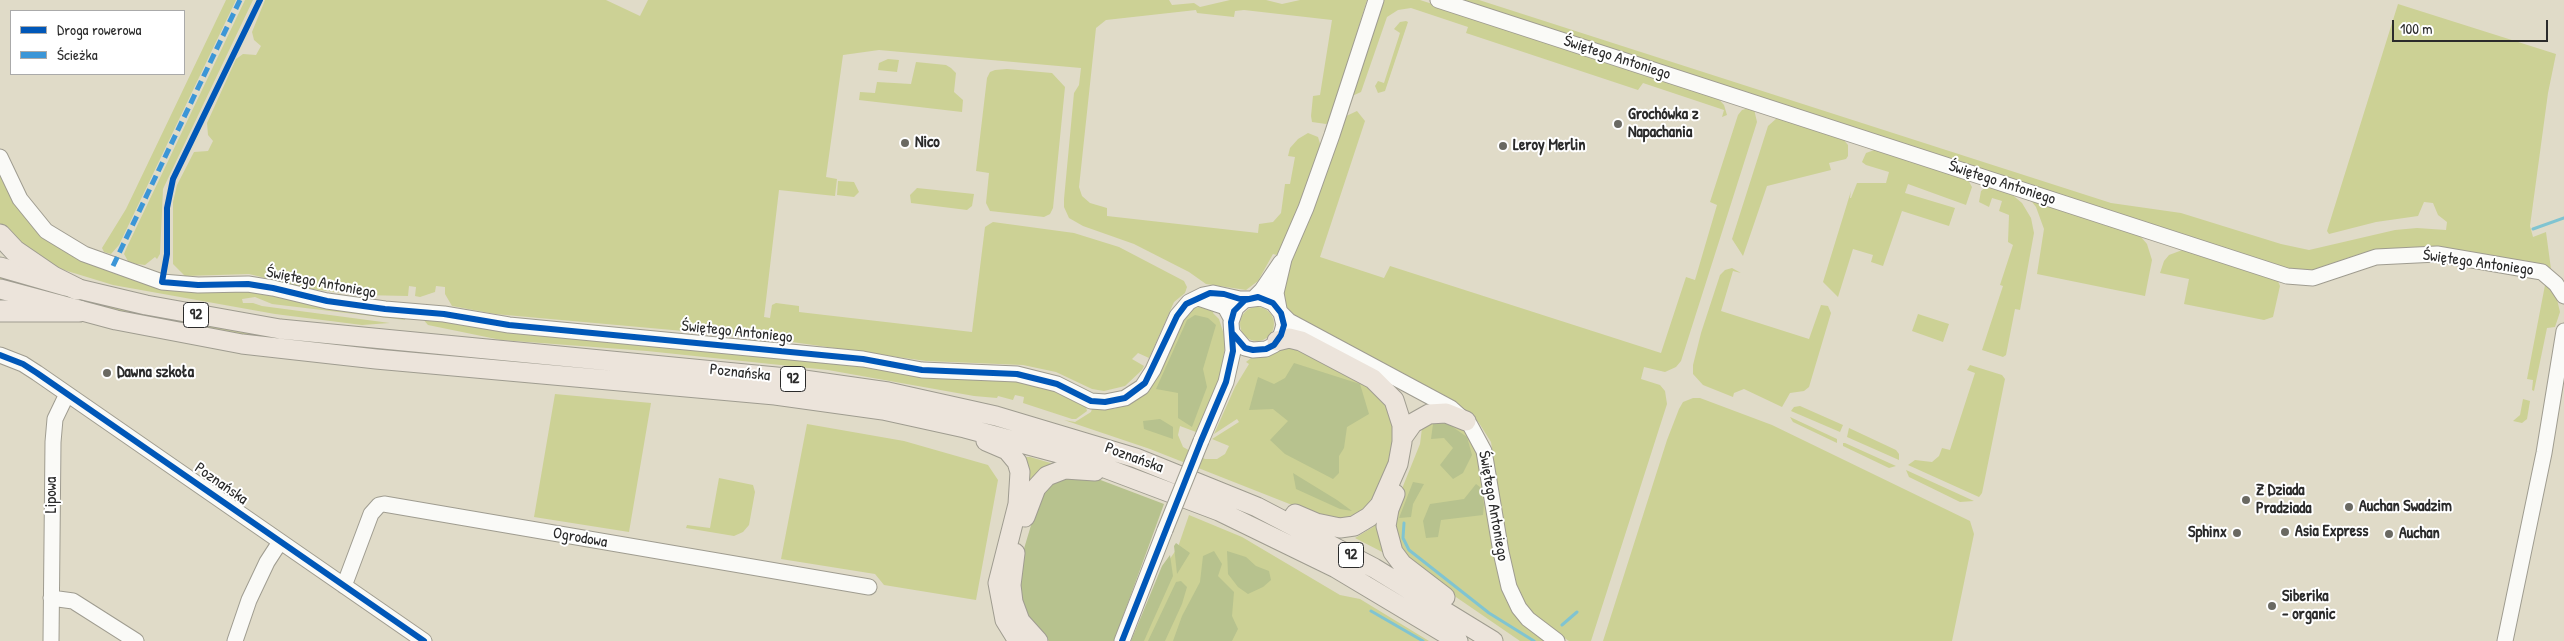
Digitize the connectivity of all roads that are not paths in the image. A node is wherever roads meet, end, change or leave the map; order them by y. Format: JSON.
{"nodes":[{"id":1,"x":1376,"y":0,"type":"edge"},
{"id":2,"x":1438,"y":0,"type":"edge"},
{"id":3,"x":0,"y":158,"type":"edge"},
{"id":4,"x":0,"y":235,"type":"edge"},
{"id":5,"x":1284,"y":259,"type":"junction"},
{"id":6,"x":0,"y":267,"type":"edge"},
{"id":7,"x":0,"y":289,"type":"edge"},
{"id":8,"x":77,"y":289,"type":"junction"},
{"id":9,"x":2564,"y":296,"type":"edge"},
{"id":10,"x":1197,"y":298,"type":"junction"},
{"id":11,"x":1252,"y":298,"type":"junction"},
{"id":12,"x":0,"y":311,"type":"edge"},
{"id":13,"x":79,"y":311,"type":"junction"},
{"id":14,"x":1280,"y":311,"type":"junction"},
{"id":15,"x":1231,"y":318,"type":"junction"},
{"id":16,"x":2564,"y":331,"type":"edge"},
{"id":17,"x":1233,"y":334,"type":"junction"},
{"id":18,"x":1277,"y":341,"type":"junction"},
{"id":19,"x":1257,"y":350,"type":"junction"},
{"id":20,"x":0,"y":355,"type":"edge"},
{"id":21,"x":1381,"y":370,"type":"junction"},
{"id":22,"x":1226,"y":382,"type":"junction"},
{"id":23,"x":67,"y":394,"type":"junction"},
{"id":24,"x":924,"y":418,"type":"junction"},
{"id":25,"x":1466,"y":421,"type":"junction"},
{"id":26,"x":1414,"y":422,"type":"junction"},
{"id":27,"x":1403,"y":437,"type":"junction"},
{"id":28,"x":1133,"y":477,"type":"junction"},
{"id":29,"x":1201,"y":483,"type":"junction"},
{"id":30,"x":280,"y":542,"type":"junction"},
{"id":31,"x":344,"y":586,"type":"junction"},
{"id":32,"x":869,"y":587,"type":"dead end"},
{"id":33,"x":51,"y":598,"type":"junction"},
{"id":34,"x":51,"y":641,"type":"edge"},
{"id":35,"x":136,"y":641,"type":"edge"},
{"id":36,"x":235,"y":641,"type":"edge"},
{"id":37,"x":424,"y":641,"type":"edge"},
{"id":38,"x":1018,"y":641,"type":"edge"},
{"id":39,"x":1038,"y":641,"type":"edge"},
{"id":40,"x":1122,"y":641,"type":"edge"},
{"id":41,"x":1458,"y":641,"type":"edge"},
{"id":42,"x":1493,"y":641,"type":"edge"},
{"id":43,"x":1498,"y":641,"type":"edge"},
{"id":44,"x":1557,"y":641,"type":"edge"},
{"id":45,"x":2505,"y":641,"type":"edge"}],
"edges":[{"from":1,"to":5,"type":"street"},
{"from":2,"to":9,"type":"street","name":"Świętego Antoniego"},
{"from":3,"to":10,"type":"street","name":"Świętego Antoniego"},
{"from":4,"to":8,"type":"highway"},
{"from":5,"to":11,"type":"street"},
{"from":5,"to":14,"type":"street"},
{"from":6,"to":8,"type":"main road","name":"Poznańska","number":"92"},
{"from":7,"to":13,"type":"main road","name":"Poznańska","number":"92"},
{"from":8,"to":29,"type":"main road","name":"Poznańska","number":"92"},
{"from":10,"to":11,"type":"street"},
{"from":10,"to":15,"type":"street"},
{"from":11,"to":14,"type":"street"},
{"from":11,"to":15,"type":"street"},
{"from":12,"to":13,"type":"highway"},
{"from":13,"to":24,"type":"main road","name":"Poznańska","number":"92"},
{"from":14,"to":18,"type":"street"},
{"from":14,"to":21,"type":"street","name":"Świętego Antoniego"},
{"from":15,"to":17,"type":"street"},
{"from":16,"to":45,"type":"street"},
{"from":17,"to":19,"type":"street"},
{"from":17,"to":22,"type":"street"},
{"from":18,"to":19,"type":"street"},
{"from":18,"to":27,"type":"main road"},
{"from":19,"to":22,"type":"street"},
{"from":20,"to":23,"type":"street","name":"Poznańska"},
{"from":21,"to":25,"type":"street","name":"Świętego Antoniego"},
{"from":21,"to":26,"type":"main road"},
{"from":22,"to":40,"type":"street","bridge":true},
{"from":23,"to":30,"type":"street","name":"Poznańska"},
{"from":23,"to":33,"type":"street","name":"Lipowa"},
{"from":24,"to":28,"type":"main road","name":"Poznańska","number":"92"},
{"from":24,"to":38,"type":"main road"},
{"from":25,"to":26,"type":"main road"},
{"from":25,"to":44,"type":"street","name":"Świętego Antoniego"},
{"from":26,"to":27,"type":"main road"},
{"from":26,"to":43,"type":"main road"},
{"from":27,"to":29,"type":"main road"},
{"from":28,"to":39,"type":"main road"},
{"from":28,"to":41,"type":"main road","name":"Poznańska","number":"92"},
{"from":29,"to":42,"type":"main road","name":"Poznańska","number":"92"},
{"from":30,"to":31,"type":"street","name":"Poznańska"},
{"from":30,"to":36,"type":"street"},
{"from":31,"to":32,"type":"street","name":"Ogrodowa"},
{"from":31,"to":37,"type":"street","name":"Poznańska"},
{"from":33,"to":34,"type":"street","name":"Lipowa"},
{"from":33,"to":35,"type":"street"}]}
